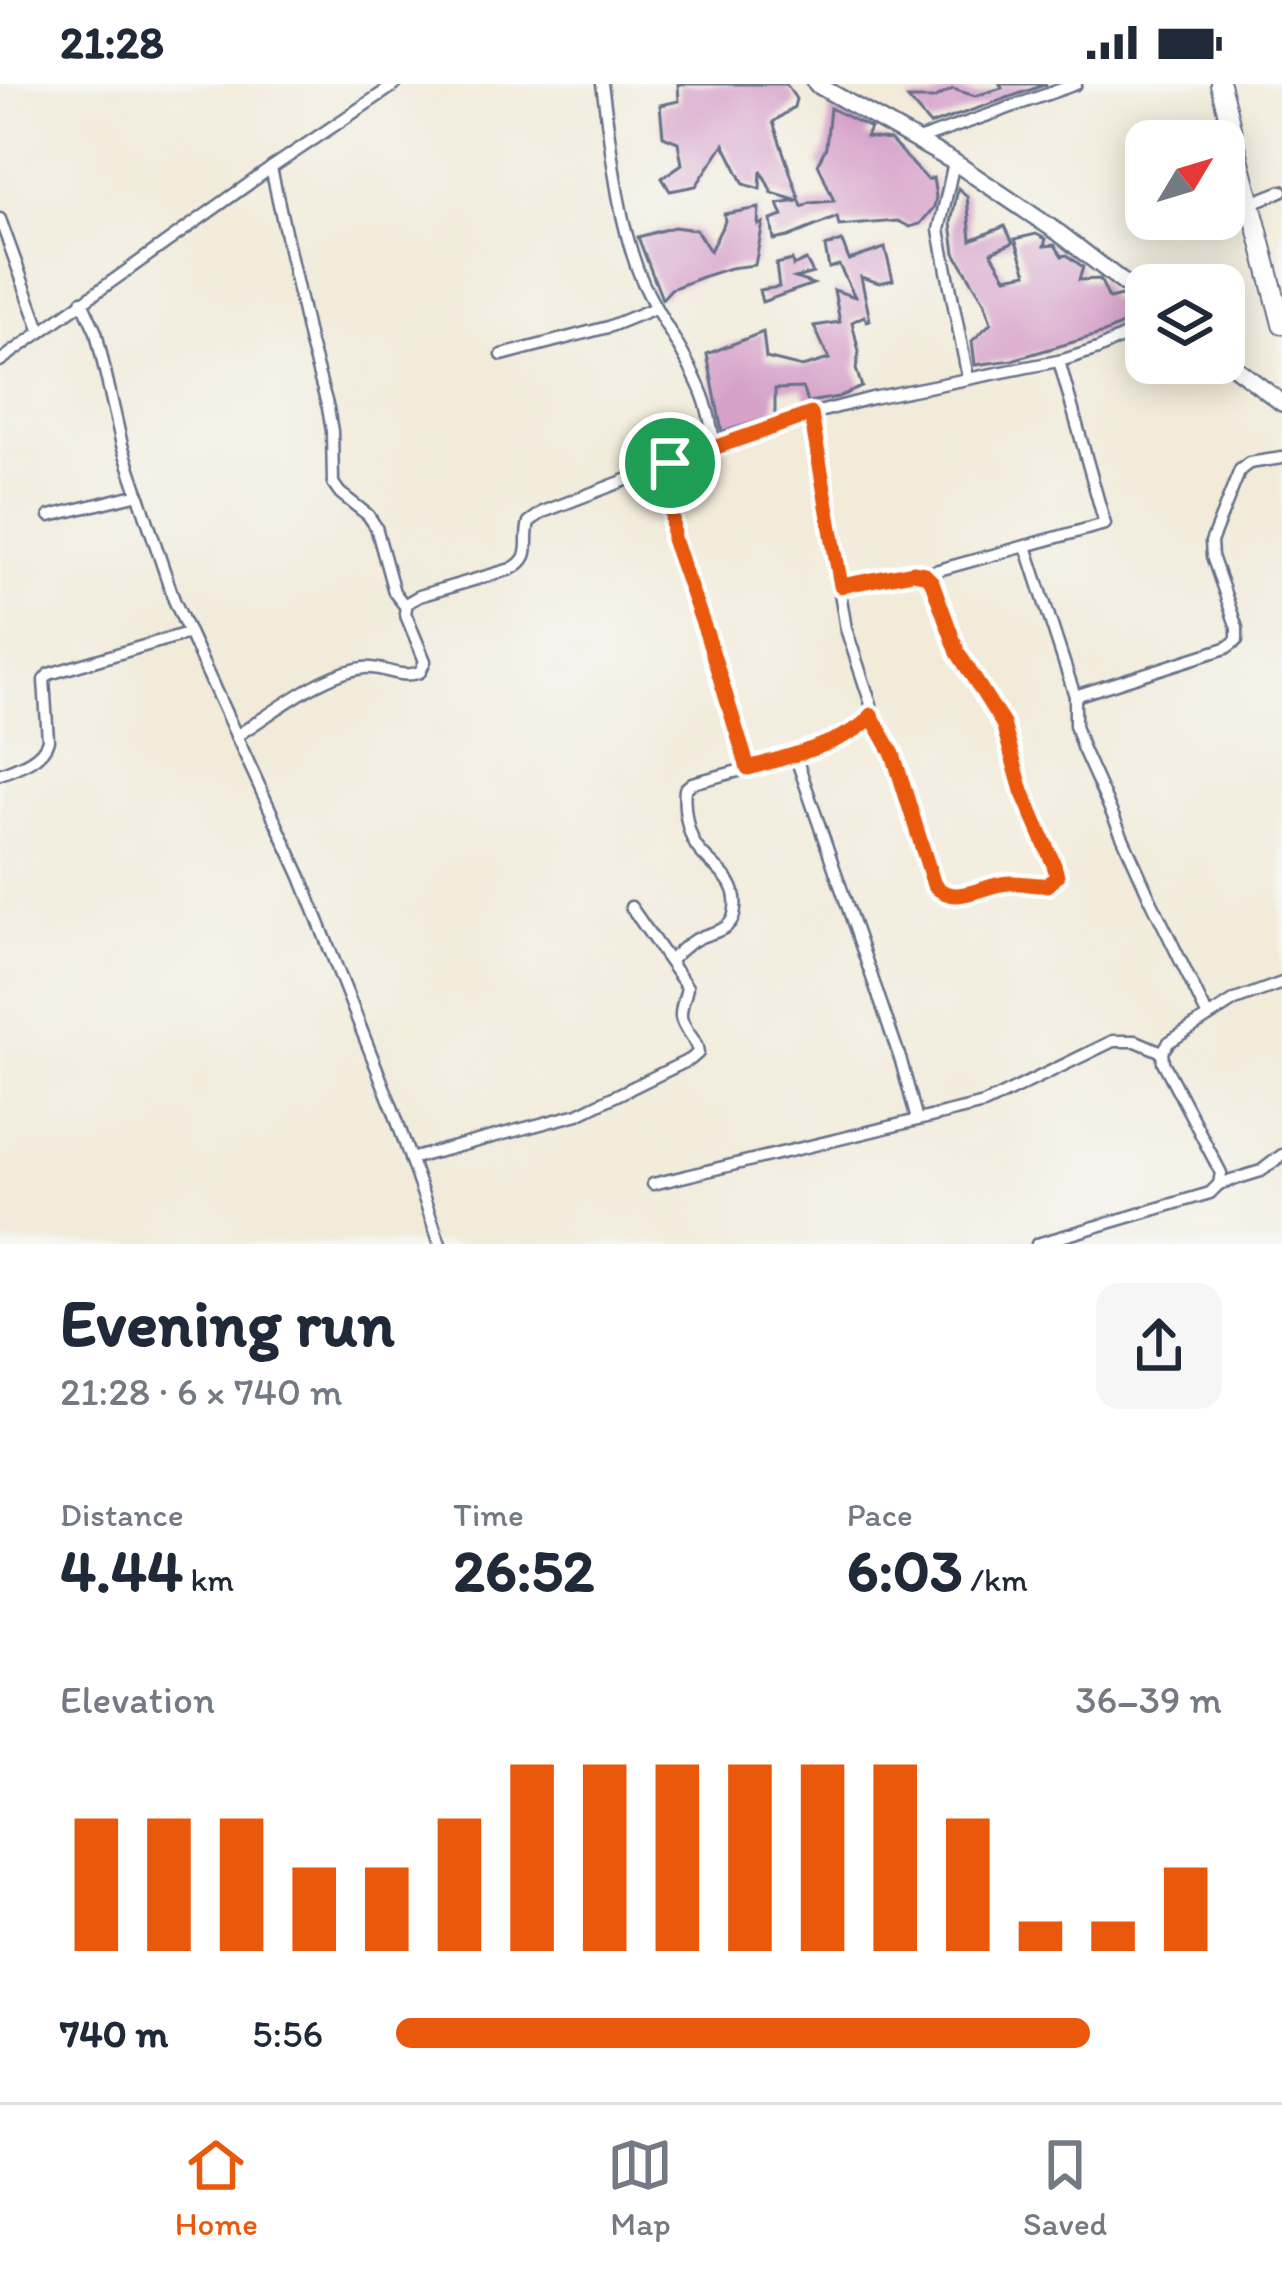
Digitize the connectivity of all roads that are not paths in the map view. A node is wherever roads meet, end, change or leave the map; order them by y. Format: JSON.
{"nodes":[{"id":1,"x":396,"y":84,"type":"edge"},
{"id":2,"x":602,"y":84,"type":"edge"},
{"id":3,"x":816,"y":84,"type":"edge"},
{"id":4,"x":1076,"y":84,"type":"edge"},
{"id":5,"x":1220,"y":84,"type":"edge"},
{"id":6,"x":914,"y":141,"type":"junction"},
{"id":7,"x":954,"y":163,"type":"junction"},
{"id":8,"x":271,"y":168,"type":"junction"},
{"id":9,"x":1282,"y":191,"type":"edge"},
{"id":10,"x":1250,"y":204,"type":"junction"},
{"id":11,"x":0,"y":219,"type":"edge"},
{"id":12,"x":4,"y":242,"type":"edge"},
{"id":13,"x":1125,"y":284,"type":"edge"},
{"id":14,"x":82,"y":301,"type":"junction"},
{"id":15,"x":655,"y":308,"type":"junction"},
{"id":16,"x":1282,"y":323,"type":"edge"},
{"id":17,"x":41,"y":332,"type":"junction"},
{"id":18,"x":1125,"y":336,"type":"edge"},
{"id":19,"x":502,"y":355,"type":"dead end"},
{"id":20,"x":0,"y":361,"type":"edge"},
{"id":21,"x":1059,"y":361,"type":"junction"},
{"id":22,"x":1245,"y":375,"type":"edge"},
{"id":23,"x":968,"y":378,"type":"junction"},
{"id":24,"x":1282,"y":403,"type":"edge"},
{"id":25,"x":811,"y":414,"type":"junction"},
{"id":26,"x":716,"y":447,"type":"junction"},
{"id":27,"x":1282,"y":458,"type":"edge"},
{"id":28,"x":670,"y":463,"type":"junction"},
{"id":29,"x":139,"y":494,"type":"junction"},
{"id":30,"x":50,"y":516,"type":"dead end"},
{"id":31,"x":1026,"y":546,"type":"junction"},
{"id":32,"x":924,"y":574,"type":"junction"},
{"id":33,"x":841,"y":586,"type":"junction"},
{"id":34,"x":405,"y":606,"type":"junction"},
{"id":35,"x":188,"y":632,"type":"junction"},
{"id":36,"x":1075,"y":696,"type":"junction"},
{"id":37,"x":871,"y":715,"type":"junction"},
{"id":38,"x":236,"y":736,"type":"junction"},
{"id":39,"x":795,"y":755,"type":"junction"},
{"id":40,"x":748,"y":768,"type":"junction"},
{"id":41,"x":0,"y":773,"type":"edge"},
{"id":42,"x":631,"y":908,"type":"dead end"},
{"id":43,"x":670,"y":961,"type":"junction"},
{"id":44,"x":1282,"y":983,"type":"edge"},
{"id":45,"x":1208,"y":1017,"type":"junction"},
{"id":46,"x":1162,"y":1052,"type":"junction"},
{"id":47,"x":917,"y":1120,"type":"junction"},
{"id":48,"x":1282,"y":1155,"type":"edge"},
{"id":49,"x":410,"y":1159,"type":"junction"},
{"id":50,"x":653,"y":1184,"type":"dead end"},
{"id":51,"x":1220,"y":1184,"type":"junction"},
{"id":52,"x":1057,"y":1241,"type":"edge"},
{"id":53,"x":440,"y":1244,"type":"edge"},
{"id":54,"x":1037,"y":1244,"type":"edge"}],
"edges":[{"from":1,"to":8,"type":"street"},
{"from":2,"to":15,"type":"street"},
{"from":3,"to":6,"type":"main road"},
{"from":4,"to":6,"type":"street"},
{"from":5,"to":10,"type":"highway"},
{"from":6,"to":7,"type":"main road"},
{"from":7,"to":13,"type":"main road"},
{"from":7,"to":23,"type":"street"},
{"from":8,"to":14,"type":"street"},
{"from":8,"to":34,"type":"street"},
{"from":9,"to":10,"type":"street"},
{"from":10,"to":16,"type":"highway"},
{"from":11,"to":12,"type":"street"},
{"from":12,"to":17,"type":"street"},
{"from":14,"to":17,"type":"street"},
{"from":14,"to":29,"type":"street"},
{"from":15,"to":19,"type":"street"},
{"from":15,"to":26,"type":"street"},
{"from":17,"to":20,"type":"street"},
{"from":18,"to":21,"type":"street"},
{"from":21,"to":23,"type":"street"},
{"from":21,"to":31,"type":"street"},
{"from":22,"to":24,"type":"main road"},
{"from":23,"to":25,"type":"street"},
{"from":25,"to":26,"type":"street"},
{"from":25,"to":33,"type":"street"},
{"from":26,"to":28,"type":"street"},
{"from":27,"to":36,"type":"street"},
{"from":28,"to":34,"type":"street"},
{"from":28,"to":40,"type":"street"},
{"from":29,"to":30,"type":"street"},
{"from":29,"to":35,"type":"street"},
{"from":31,"to":32,"type":"street"},
{"from":31,"to":36,"type":"street"},
{"from":32,"to":33,"type":"street"},
{"from":32,"to":37,"type":"street"},
{"from":33,"to":37,"type":"street"},
{"from":34,"to":38,"type":"street"},
{"from":35,"to":38,"type":"street"},
{"from":35,"to":41,"type":"street"},
{"from":36,"to":45,"type":"street"},
{"from":37,"to":39,"type":"street"},
{"from":38,"to":49,"type":"street"},
{"from":39,"to":40,"type":"street"},
{"from":39,"to":47,"type":"street"},
{"from":40,"to":43,"type":"street"},
{"from":42,"to":43,"type":"street"},
{"from":43,"to":49,"type":"street"},
{"from":44,"to":45,"type":"street"},
{"from":45,"to":46,"type":"street"},
{"from":46,"to":47,"type":"street"},
{"from":46,"to":51,"type":"street"},
{"from":47,"to":50,"type":"street"},
{"from":48,"to":51,"type":"street"},
{"from":49,"to":53,"type":"street"},
{"from":51,"to":52,"type":"street"},
{"from":52,"to":54,"type":"street"}]}
